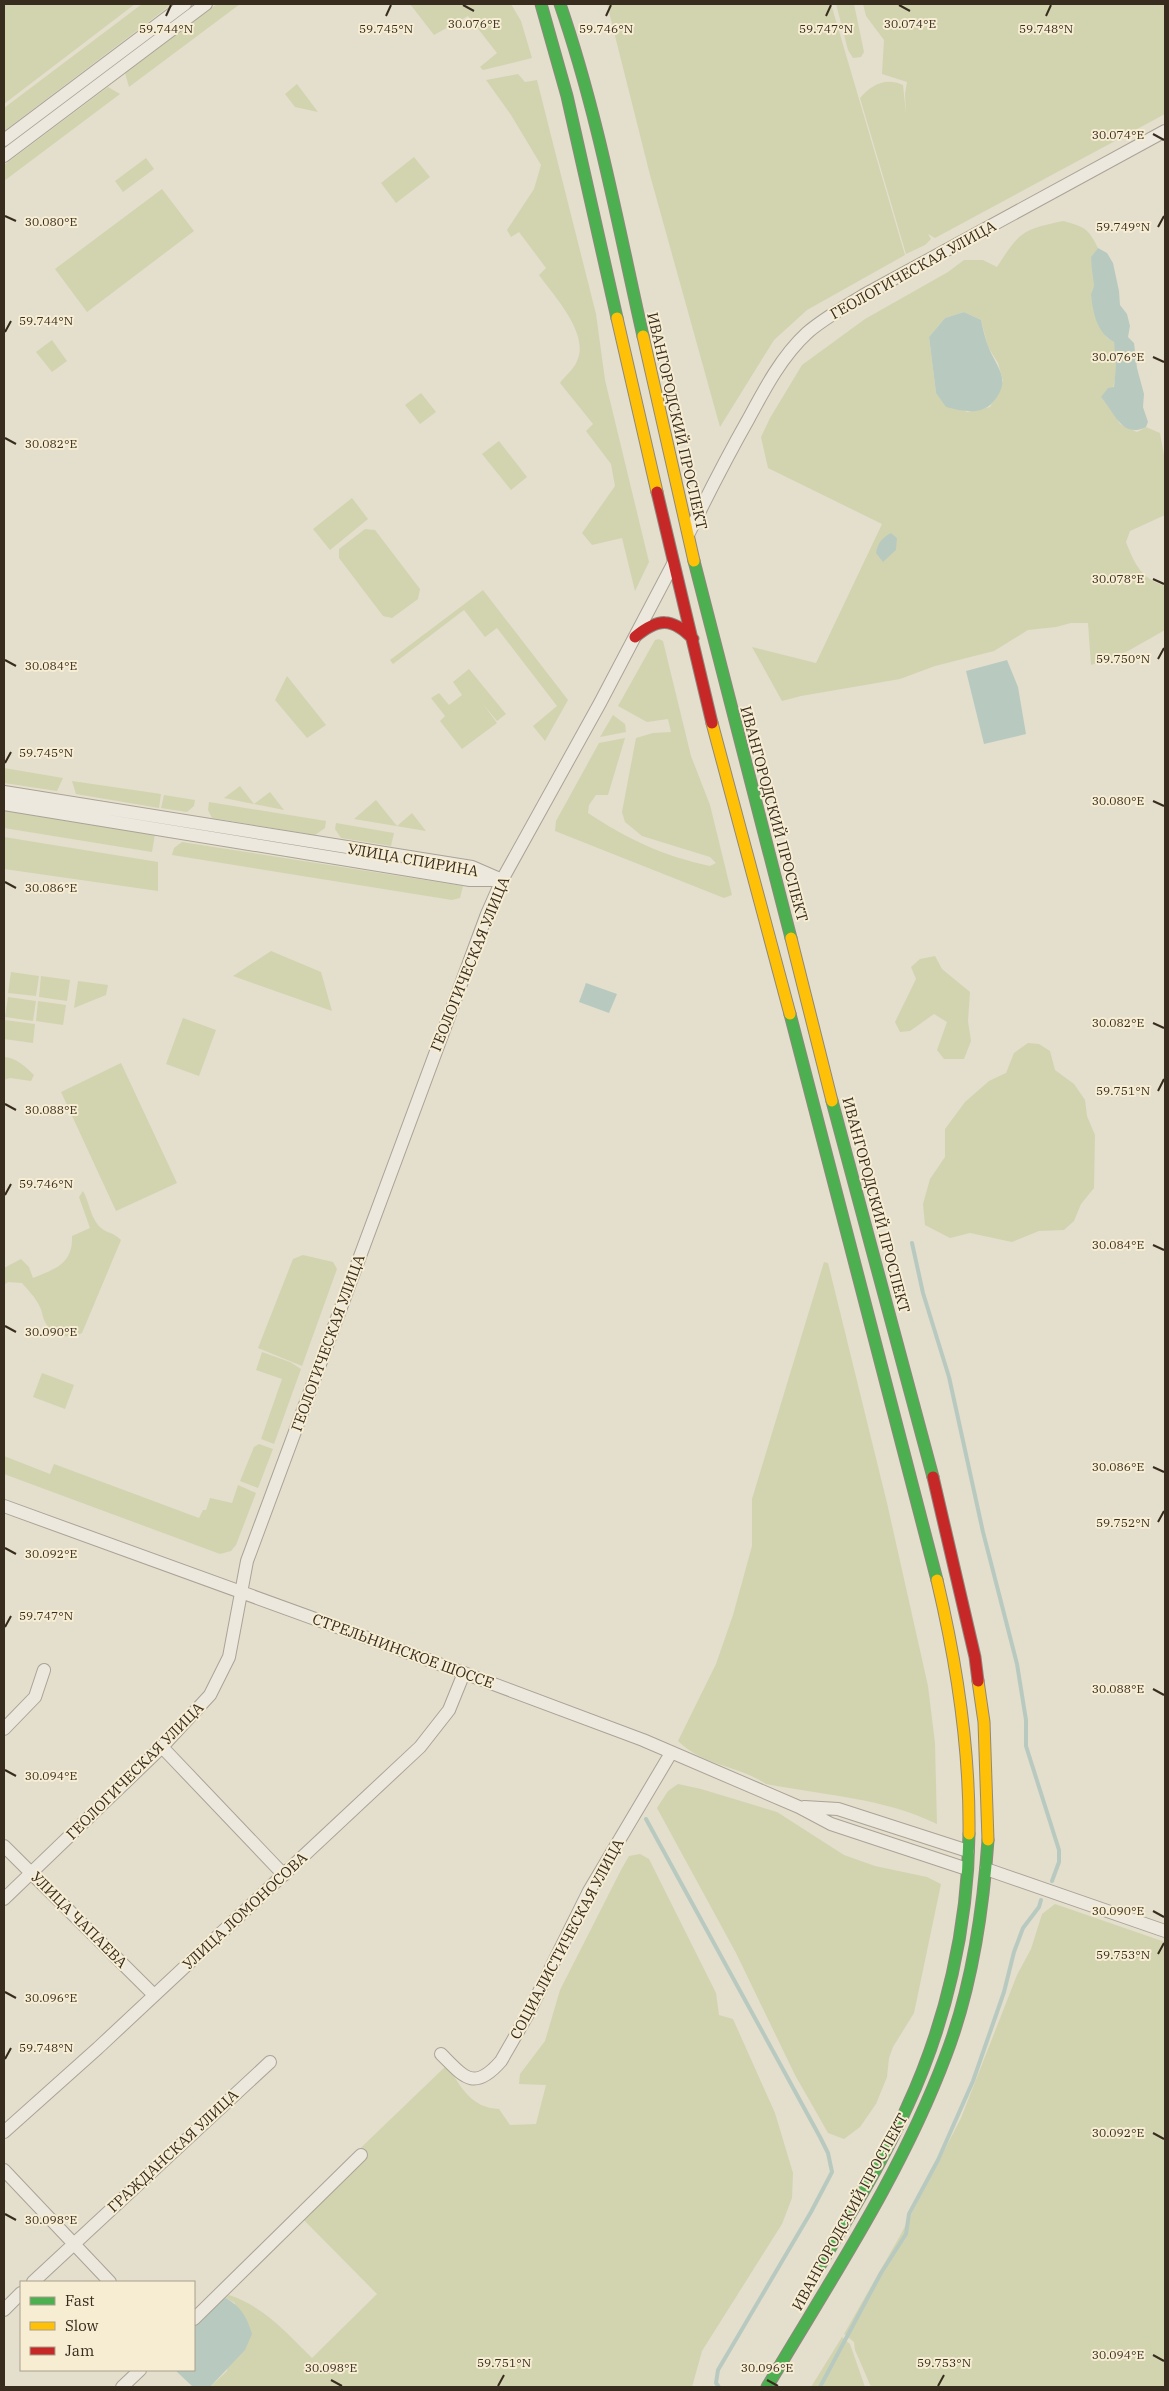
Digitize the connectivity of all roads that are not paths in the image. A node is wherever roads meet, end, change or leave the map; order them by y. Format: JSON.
{"nodes":[{"id":1,"x":185,"y":4,"type":"edge"},
{"id":2,"x":206,"y":4,"type":"edge"},
{"id":3,"x":541,"y":4,"type":"edge"},
{"id":4,"x":560,"y":4,"type":"edge"},
{"id":5,"x":1165,"y":131,"type":"edge"},
{"id":6,"x":4,"y":140,"type":"edge"},
{"id":7,"x":4,"y":156,"type":"edge"},
{"id":8,"x":688,"y":535,"type":"junction"},
{"id":9,"x":674,"y":561,"type":"junction"},
{"id":10,"x":635,"y":638,"type":"junction"},
{"id":11,"x":693,"y":639,"type":"junction"},
{"id":12,"x":4,"y":792,"type":"edge"},
{"id":13,"x":4,"y":804,"type":"edge"},
{"id":14,"x":502,"y":880,"type":"junction"},
{"id":15,"x":4,"y":1506,"type":"edge"},
{"id":16,"x":241,"y":1593,"type":"junction"},
{"id":17,"x":44,"y":1670,"type":"dead end"},
{"id":18,"x":464,"y":1673,"type":"junction"},
{"id":19,"x":4,"y":1729,"type":"edge"},
{"id":20,"x":162,"y":1747,"type":"junction"},
{"id":21,"x":671,"y":1753,"type":"junction"},
{"id":22,"x":799,"y":1807,"type":"junction"},
{"id":23,"x":4,"y":1846,"type":"edge"},
{"id":24,"x":968,"y":1851,"type":"junction"},
{"id":25,"x":967,"y":1869,"type":"junction"},
{"id":26,"x":986,"y":1869,"type":"junction"},
{"id":27,"x":31,"y":1873,"type":"junction"},
{"id":28,"x":284,"y":1875,"type":"junction"},
{"id":29,"x":4,"y":1899,"type":"edge"},
{"id":30,"x":1165,"y":1931,"type":"edge"},
{"id":31,"x":154,"y":1995,"type":"junction"},
{"id":32,"x":442,"y":2054,"type":"dead end"},
{"id":33,"x":270,"y":2062,"type":"dead end"},
{"id":34,"x":4,"y":2132,"type":"edge"},
{"id":35,"x":361,"y":2155,"type":"dead end"},
{"id":36,"x":4,"y":2170,"type":"edge"},
{"id":37,"x":74,"y":2244,"type":"junction"},
{"id":38,"x":816,"y":2272,"type":"dead end"},
{"id":39,"x":34,"y":2281,"type":"edge"},
{"id":40,"x":109,"y":2281,"type":"edge"},
{"id":41,"x":20,"y":2294,"type":"edge"},
{"id":42,"x":4,"y":2310,"type":"edge"},
{"id":43,"x":195,"y":2318,"type":"edge"},
{"id":44,"x":139,"y":2371,"type":"edge"},
{"id":45,"x":122,"y":2387,"type":"edge"},
{"id":46,"x":767,"y":2387,"type":"edge"}],
"edges":[{"from":1,"to":6,"type":"street"},
{"from":2,"to":7,"type":"street"},
{"from":3,"to":9,"type":"highway","name":"ИВАНГОРОДСКИЙ ПРОСПЕКТ"},
{"from":4,"to":8,"type":"highway","name":"ИВАНГОРОДСКИЙ ПРОСПЕКТ"},
{"from":5,"to":8,"type":"street","name":"ГЕОЛОГИЧЕСКАЯ УЛИЦА"},
{"from":8,"to":9,"type":"street","name":"ГЕОЛОГИЧЕСКАЯ УЛИЦА"},
{"from":8,"to":26,"type":"highway","name":"ИВАНГОРОДСКИЙ ПРОСПЕКТ"},
{"from":9,"to":10,"type":"street","name":"ГЕОЛОГИЧЕСКАЯ УЛИЦА"},
{"from":9,"to":11,"type":"highway","name":"ИВАНГОРОДСКИЙ ПРОСПЕКТ"},
{"from":10,"to":11,"type":"highway"},
{"from":10,"to":14,"type":"street","name":"ГЕОЛОГИЧЕСКАЯ УЛИЦА"},
{"from":11,"to":24,"type":"highway","name":"ИВАНГОРОДСКИЙ ПРОСПЕКТ"},
{"from":12,"to":14,"type":"street","name":"УЛИЦА СПИРИНА"},
{"from":13,"to":14,"type":"street","name":"УЛИЦА СПИРИНА"},
{"from":14,"to":16,"type":"street","name":"ГЕОЛОГИЧЕСКАЯ УЛИЦА"},
{"from":15,"to":16,"type":"street","name":"СТРЕЛЬНИНСКОЕ ШОССЕ"},
{"from":16,"to":18,"type":"street","name":"СТРЕЛЬНИНСКОЕ ШОССЕ"},
{"from":16,"to":20,"type":"street","name":"ГЕОЛОГИЧЕСКАЯ УЛИЦА"},
{"from":17,"to":19,"type":"street"},
{"from":18,"to":21,"type":"street","name":"СТРЕЛЬНИНСКОЕ ШОССЕ"},
{"from":18,"to":28,"type":"street","name":"УЛИЦА ЛОМОНОСОВА"},
{"from":20,"to":27,"type":"street","name":"ГЕОЛОГИЧЕСКАЯ УЛИЦА"},
{"from":20,"to":28,"type":"street"},
{"from":21,"to":22,"type":"street","name":"СТРЕЛЬНИНСКОЕ ШОССЕ"},
{"from":21,"to":32,"type":"street","name":"СОЦИАЛИСТИЧЕСКАЯ УЛИЦА"},
{"from":22,"to":24,"type":"street","name":"СТРЕЛЬНИНСКОЕ ШОССЕ"},
{"from":22,"to":25,"type":"street","name":"СТРЕЛЬНИНСКОЕ ШОССЕ"},
{"from":23,"to":27,"type":"street","name":"УЛИЦА ЧАПАЕВА"},
{"from":24,"to":25,"type":"highway","name":"ИВАНГОРОДСКИЙ ПРОСПЕКТ"},
{"from":24,"to":26,"type":"highway","name":"СТРЕЛЬНИНСКОЕ ШОССЕ"},
{"from":25,"to":26,"type":"highway","name":"СТРЕЛЬНИНСКОЕ ШОССЕ"},
{"from":25,"to":38,"type":"highway","name":"ИВАНГОРОДСКИЙ ПРОСПЕКТ"},
{"from":26,"to":30,"type":"street","name":"СТРЕЛЬНИНСКОЕ ШОССЕ"},
{"from":26,"to":46,"type":"highway","name":"ИВАНГОРОДСКИЙ ПРОСПЕКТ"},
{"from":27,"to":29,"type":"street","name":"ГЕОЛОГИЧЕСКАЯ УЛИЦА"},
{"from":27,"to":31,"type":"street","name":"УЛИЦА ЧАПАЕВА"},
{"from":28,"to":31,"type":"street","name":"УЛИЦА ЛОМОНОСОВА"},
{"from":31,"to":34,"type":"street","name":"УЛИЦА ЛОМОНОСОВА"},
{"from":33,"to":37,"type":"street","name":"ГРАЖДАНСКАЯ УЛИЦА"},
{"from":35,"to":43,"type":"street"},
{"from":36,"to":37,"type":"street"},
{"from":37,"to":39,"type":"street","name":"ГРАЖДАНСКАЯ УЛИЦА"},
{"from":37,"to":40,"type":"street"},
{"from":41,"to":42,"type":"street"},
{"from":44,"to":45,"type":"street"}]}
